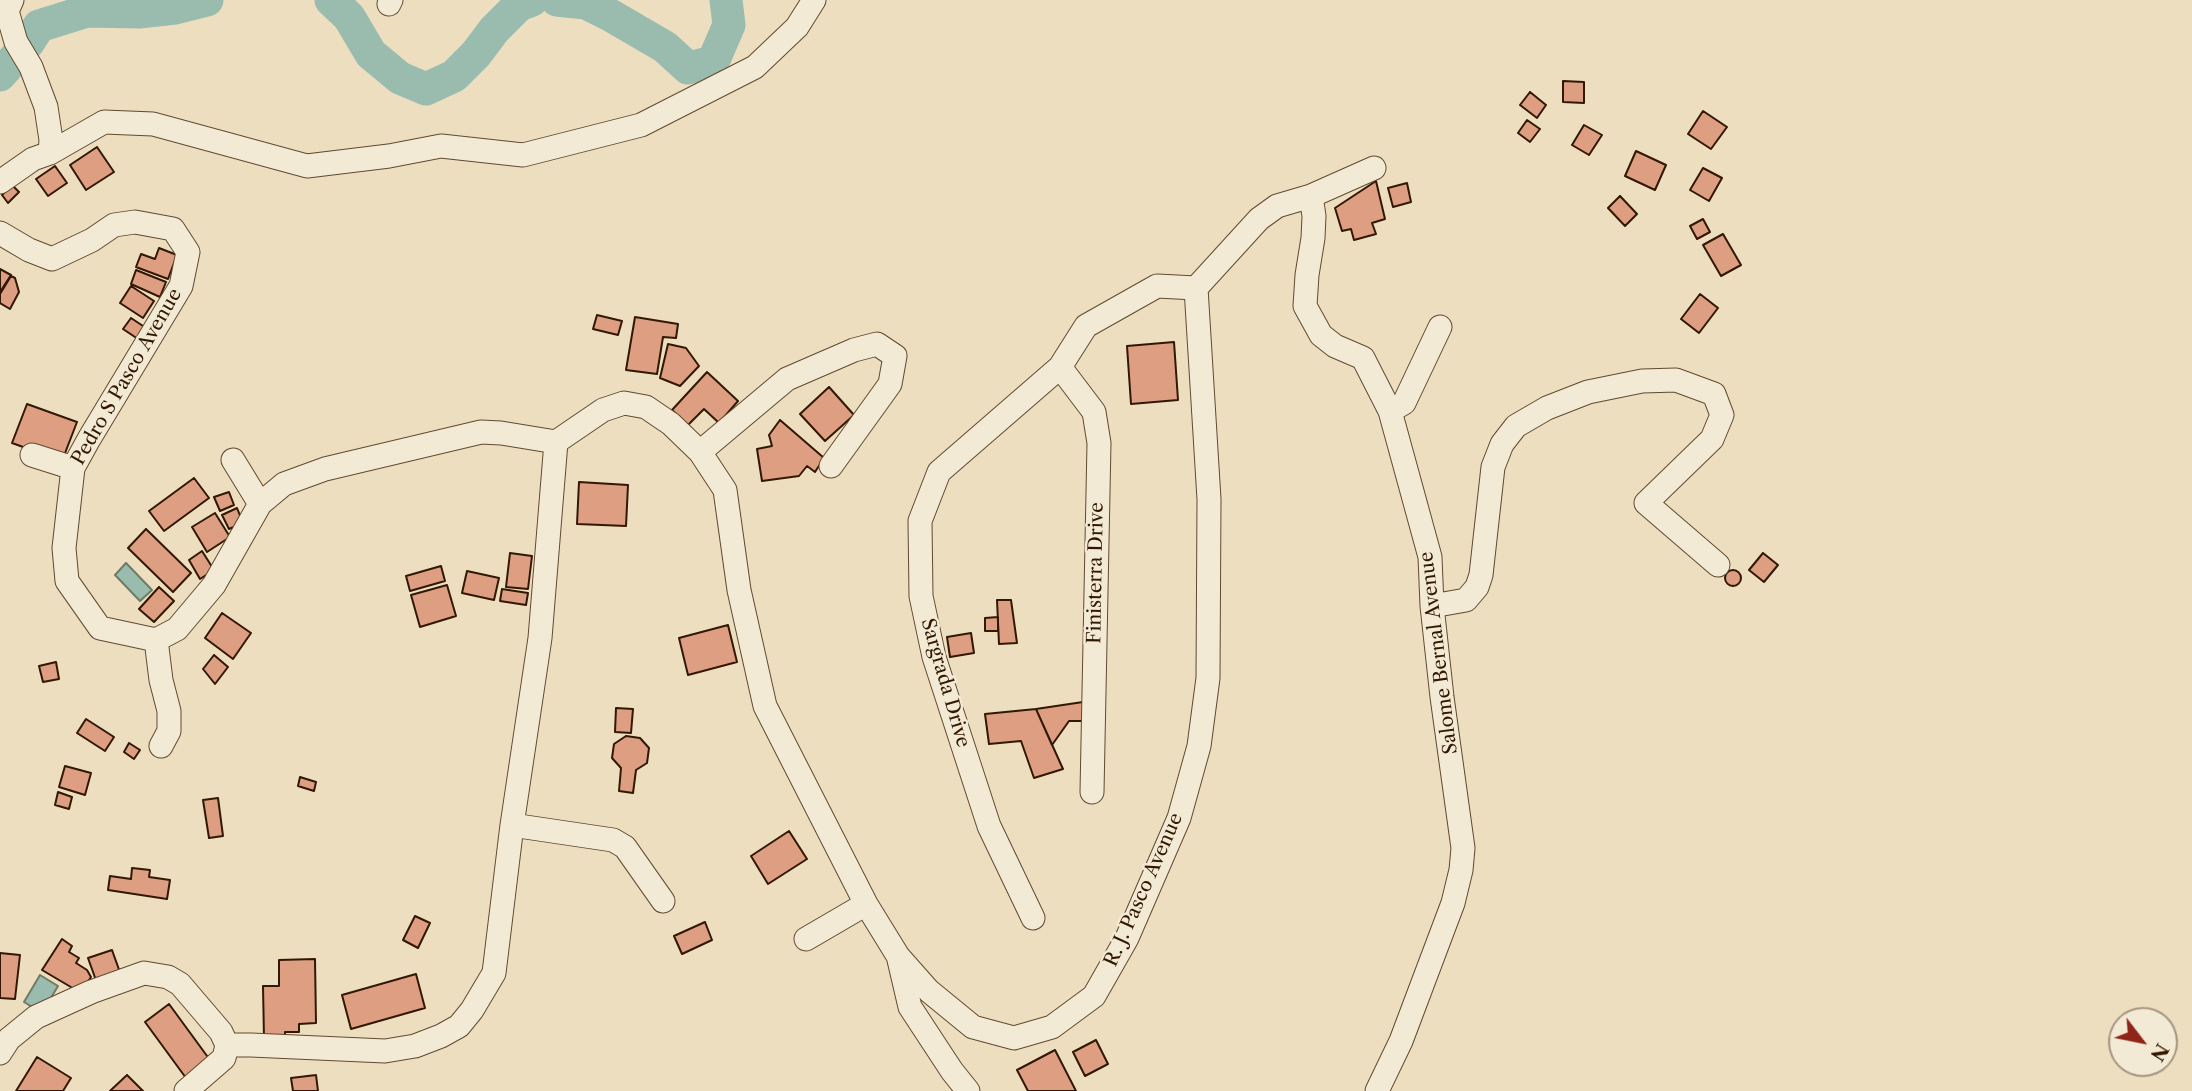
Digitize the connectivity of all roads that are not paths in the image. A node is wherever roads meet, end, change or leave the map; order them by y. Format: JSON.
{"nodes":[{"id":1,"x":12,"y":0,"type":"edge"},
{"id":2,"x":814,"y":0,"type":"edge"},
{"id":3,"x":50,"y":153,"type":"junction"},
{"id":4,"x":1374,"y":168,"type":"dead end"},
{"id":5,"x":0,"y":182,"type":"edge"},
{"id":6,"x":1311,"y":196,"type":"junction"},
{"id":7,"x":0,"y":233,"type":"edge"},
{"id":8,"x":1196,"y":288,"type":"junction"},
{"id":9,"x":1440,"y":327,"type":"dead end"},
{"id":10,"x":1060,"y":367,"type":"junction"},
{"id":11,"x":1390,"y":411,"type":"junction"},
{"id":12,"x":556,"y":442,"type":"junction"},
{"id":13,"x":700,"y":452,"type":"junction"},
{"id":14,"x":32,"y":455,"type":"dead end"},
{"id":15,"x":233,"y":460,"type":"dead end"},
{"id":16,"x":831,"y":466,"type":"dead end"},
{"id":17,"x":73,"y":468,"type":"junction"},
{"id":18,"x":260,"y":504,"type":"junction"},
{"id":19,"x":1718,"y":565,"type":"dead end"},
{"id":20,"x":1432,"y":606,"type":"junction"},
{"id":21,"x":156,"y":640,"type":"junction"},
{"id":22,"x":161,"y":746,"type":"dead end"},
{"id":23,"x":1092,"y":792,"type":"dead end"},
{"id":24,"x":512,"y":825,"type":"junction"},
{"id":25,"x":663,"y":901,"type":"dead end"},
{"id":26,"x":866,"y":904,"type":"junction"},
{"id":27,"x":1033,"y":918,"type":"dead end"},
{"id":28,"x":806,"y":939,"type":"dead end"},
{"id":29,"x":898,"y":956,"type":"junction"},
{"id":30,"x":227,"y":1045,"type":"junction"},
{"id":31,"x":0,"y":1053,"type":"edge"},
{"id":32,"x":187,"y":1091,"type":"edge"},
{"id":33,"x":968,"y":1091,"type":"edge"},
{"id":34,"x":1377,"y":1091,"type":"edge"}],
"edges":[{"from":1,"to":3,"type":"street"},
{"from":2,"to":3,"type":"street"},
{"from":3,"to":5,"type":"street"},
{"from":4,"to":6,"type":"street"},
{"from":6,"to":8,"type":"street"},
{"from":6,"to":11,"type":"street","name":"Salome Bernal Avenue"},
{"from":7,"to":17,"type":"street","name":"Pedro S Pasco Avenue"},
{"from":8,"to":10,"type":"street","name":"Sargrada Drive"},
{"from":8,"to":29,"type":"street","name":"R. J. Pasco Avenue"},
{"from":9,"to":11,"type":"street"},
{"from":10,"to":23,"type":"street","name":"Finisterra Drive"},
{"from":10,"to":27,"type":"street","name":"Sargrada Drive"},
{"from":11,"to":20,"type":"street","name":"Salome Bernal Avenue"},
{"from":12,"to":13,"type":"street","name":"R. J. Pasco Avenue"},
{"from":12,"to":18,"type":"street"},
{"from":12,"to":24,"type":"street"},
{"from":13,"to":16,"type":"street"},
{"from":13,"to":26,"type":"street","name":"R. J. Pasco Avenue"},
{"from":14,"to":17,"type":"street"},
{"from":15,"to":18,"type":"street"},
{"from":17,"to":21,"type":"street","name":"Pedro S Pasco Avenue"},
{"from":18,"to":21,"type":"street"},
{"from":19,"to":20,"type":"street"},
{"from":20,"to":34,"type":"street","name":"Salome Bernal Avenue"},
{"from":21,"to":22,"type":"street"},
{"from":24,"to":25,"type":"street"},
{"from":24,"to":30,"type":"street"},
{"from":26,"to":28,"type":"street"},
{"from":26,"to":29,"type":"street","name":"R. J. Pasco Avenue"},
{"from":29,"to":33,"type":"street"},
{"from":30,"to":31,"type":"street"},
{"from":30,"to":32,"type":"street"}]}
